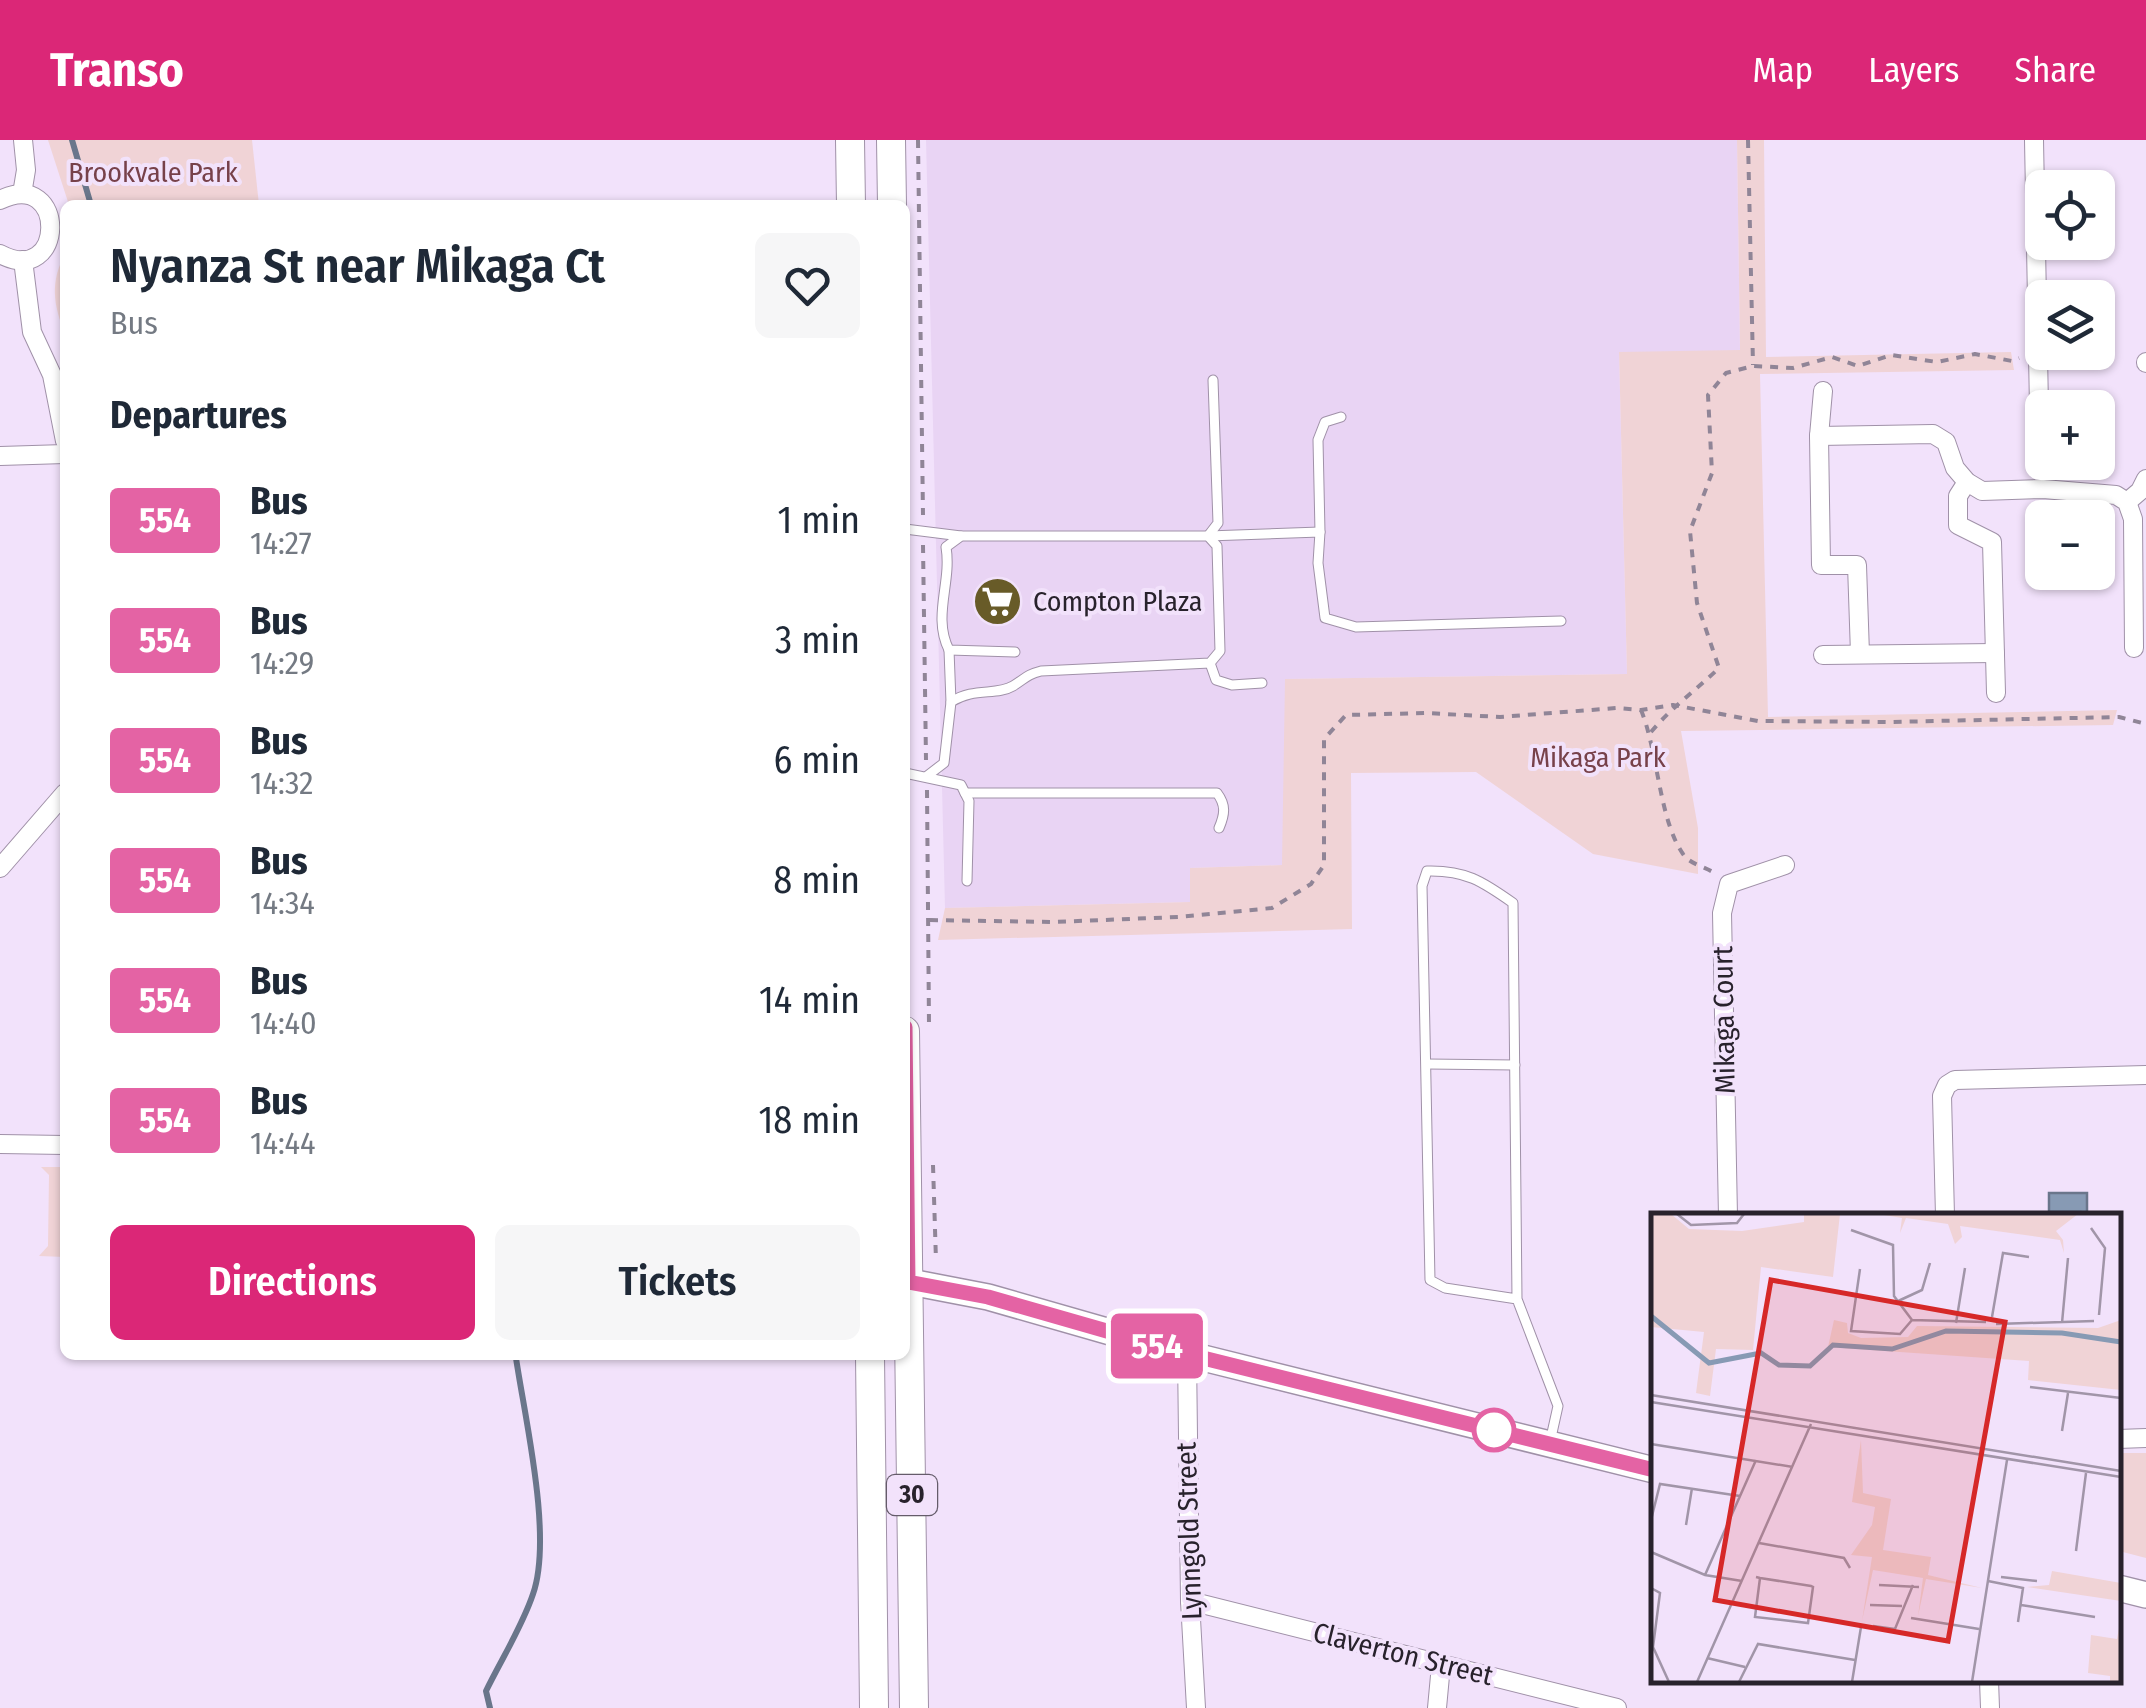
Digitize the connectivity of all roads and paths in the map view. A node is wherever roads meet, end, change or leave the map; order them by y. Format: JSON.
{"nodes":[{"id":1,"x":23,"y":140,"type":"edge"},
{"id":2,"x":850,"y":140,"type":"edge"},
{"id":3,"x":891,"y":140,"type":"edge"},
{"id":4,"x":918,"y":140,"type":"edge"},
{"id":5,"x":1748,"y":140,"type":"edge"},
{"id":6,"x":2034,"y":140,"type":"edge"},
{"id":7,"x":22,"y":194,"type":"junction"},
{"id":8,"x":0,"y":200,"type":"edge"},
{"id":9,"x":851,"y":200,"type":"edge"},
{"id":10,"x":892,"y":200,"type":"edge"},
{"id":11,"x":0,"y":254,"type":"edge"},
{"id":12,"x":23,"y":260,"type":"junction"},
{"id":13,"x":2037,"y":280,"type":"edge"},
{"id":14,"x":2025,"y":356,"type":"edge"},
{"id":15,"x":1753,"y":366,"type":"junction"},
{"id":16,"x":1213,"y":380,"type":"dead end"},
{"id":17,"x":1822,"y":391,"type":"dead end"},
{"id":18,"x":60,"y":416,"type":"edge"},
{"id":19,"x":1341,"y":417,"type":"dead end"},
{"id":20,"x":1819,"y":436,"type":"junction"},
{"id":21,"x":60,"y":454,"type":"edge"},
{"id":22,"x":0,"y":456,"type":"edge"},
{"id":23,"x":2146,"y":479,"type":"edge"},
{"id":24,"x":1967,"y":482,"type":"junction"},
{"id":25,"x":2127,"y":502,"type":"junction"},
{"id":26,"x":910,"y":530,"type":"edge"},
{"id":27,"x":923,"y":531,"type":"junction"},
{"id":28,"x":1320,"y":532,"type":"junction"},
{"id":29,"x":961,"y":536,"type":"junction"},
{"id":30,"x":1208,"y":536,"type":"junction"},
{"id":31,"x":1562,"y":621,"type":"dead end"},
{"id":32,"x":2134,"y":648,"type":"dead end"},
{"id":33,"x":949,"y":650,"type":"junction"},
{"id":34,"x":1015,"y":652,"type":"dead end"},
{"id":35,"x":1995,"y":652,"type":"junction"},
{"id":36,"x":1860,"y":654,"type":"junction"},
{"id":37,"x":1823,"y":655,"type":"dead end"},
{"id":38,"x":1210,"y":664,"type":"junction"},
{"id":39,"x":1262,"y":683,"type":"dead end"},
{"id":40,"x":1996,"y":693,"type":"dead end"},
{"id":41,"x":951,"y":702,"type":"junction"},
{"id":42,"x":1673,"y":705,"type":"junction"},
{"id":43,"x":1642,"y":710,"type":"junction"},
{"id":44,"x":2146,"y":724,"type":"edge"},
{"id":45,"x":1650,"y":732,"type":"junction"},
{"id":46,"x":910,"y":774,"type":"edge"},
{"id":47,"x":927,"y":776,"type":"junction"},
{"id":48,"x":966,"y":794,"type":"junction"},
{"id":49,"x":60,"y":799,"type":"edge"},
{"id":50,"x":1219,"y":828,"type":"dead end"},
{"id":51,"x":1784,"y":865,"type":"dead end"},
{"id":52,"x":0,"y":868,"type":"edge"},
{"id":53,"x":967,"y":882,"type":"dead end"},
{"id":54,"x":1729,"y":884,"type":"junction"},
{"id":55,"x":930,"y":920,"type":"junction"},
{"id":56,"x":917,"y":1028,"type":"edge"},
{"id":57,"x":1427,"y":1064,"type":"junction"},
{"id":58,"x":1515,"y":1066,"type":"junction"},
{"id":59,"x":2146,"y":1075,"type":"edge"},
{"id":60,"x":0,"y":1144,"type":"edge"},
{"id":61,"x":60,"y":1145,"type":"edge"},
{"id":62,"x":932,"y":1154,"type":"dead end"},
{"id":63,"x":910,"y":1206,"type":"edge"},
{"id":64,"x":1728,"y":1213,"type":"edge"},
{"id":65,"x":1945,"y":1213,"type":"edge"},
{"id":66,"x":936,"y":1261,"type":"dead end"},
{"id":67,"x":910,"y":1283,"type":"edge"},
{"id":68,"x":1517,"y":1299,"type":"junction"},
{"id":69,"x":1187,"y":1354,"type":"junction"},
{"id":70,"x":870,"y":1360,"type":"edge"},
{"id":71,"x":908,"y":1360,"type":"edge"},
{"id":72,"x":2146,"y":1438,"type":"edge"},
{"id":73,"x":2121,"y":1439,"type":"edge"},
{"id":74,"x":1549,"y":1444,"type":"junction"},
{"id":75,"x":1651,"y":1469,"type":"edge"},
{"id":76,"x":2121,"y":1589,"type":"edge"},
{"id":77,"x":2146,"y":1595,"type":"edge"},
{"id":78,"x":1190,"y":1601,"type":"junction"},
{"id":79,"x":1442,"y":1665,"type":"junction"},
{"id":80,"x":1989,"y":1683,"type":"edge"},
{"id":81,"x":874,"y":1708,"type":"edge"},
{"id":82,"x":914,"y":1708,"type":"edge"},
{"id":83,"x":1196,"y":1708,"type":"edge"},
{"id":84,"x":1437,"y":1708,"type":"edge"},
{"id":85,"x":1617,"y":1708,"type":"edge"},
{"id":86,"x":1990,"y":1708,"type":"edge"}],
"edges":[{"from":1,"to":7,"type":"street"},
{"from":2,"to":9,"type":"main road"},
{"from":3,"to":10,"type":"main road"},
{"from":4,"to":27,"type":"path"},
{"from":5,"to":15,"type":"path"},
{"from":6,"to":13,"type":"street"},
{"from":7,"to":8,"type":"street"},
{"from":7,"to":12,"type":"street"},
{"from":11,"to":12,"type":"street"},
{"from":12,"to":18,"type":"street"},
{"from":14,"to":15,"type":"path"},
{"from":15,"to":42,"type":"path"},
{"from":16,"to":30,"type":"lane"},
{"from":17,"to":20,"type":"street"},
{"from":19,"to":28,"type":"lane"},
{"from":20,"to":24,"type":"street"},
{"from":20,"to":36,"type":"street"},
{"from":21,"to":22,"type":"street"},
{"from":23,"to":25,"type":"street"},
{"from":24,"to":25,"type":"street"},
{"from":24,"to":35,"type":"street"},
{"from":25,"to":32,"type":"street"},
{"from":26,"to":27,"type":"lane"},
{"from":27,"to":29,"type":"lane"},
{"from":27,"to":47,"type":"path"},
{"from":28,"to":30,"type":"lane"},
{"from":28,"to":31,"type":"lane"},
{"from":29,"to":30,"type":"lane"},
{"from":29,"to":33,"type":"lane"},
{"from":30,"to":38,"type":"lane"},
{"from":33,"to":34,"type":"lane"},
{"from":33,"to":41,"type":"lane"},
{"from":35,"to":36,"type":"street"},
{"from":35,"to":40,"type":"street"},
{"from":36,"to":37,"type":"street"},
{"from":38,"to":39,"type":"lane"},
{"from":38,"to":41,"type":"lane"},
{"from":41,"to":47,"type":"lane"},
{"from":42,"to":43,"type":"path"},
{"from":42,"to":44,"type":"path"},
{"from":42,"to":45,"type":"path"},
{"from":43,"to":45,"type":"path"},
{"from":43,"to":55,"type":"path"},
{"from":45,"to":54,"type":"path"},
{"from":46,"to":47,"type":"lane"},
{"from":47,"to":48,"type":"lane"},
{"from":47,"to":55,"type":"path"},
{"from":48,"to":50,"type":"lane"},
{"from":48,"to":53,"type":"lane"},
{"from":49,"to":52,"type":"street"},
{"from":51,"to":54,"type":"street"},
{"from":54,"to":64,"type":"street","name":"Mikaga Court"},
{"from":55,"to":56,"type":"path"},
{"from":56,"to":63,"type":"main road","number":"30"},
{"from":57,"to":58,"type":"lane"},
{"from":57,"to":58,"type":"lane"},
{"from":57,"to":68,"type":"lane"},
{"from":58,"to":68,"type":"lane"},
{"from":59,"to":65,"type":"street"},
{"from":60,"to":61,"type":"street"},
{"from":62,"to":66,"type":"path"},
{"from":67,"to":69,"type":"street"},
{"from":68,"to":74,"type":"lane"},
{"from":69,"to":74,"type":"street"},
{"from":69,"to":78,"type":"street","name":"Lynngold Street"},
{"from":70,"to":81,"type":"main road","number":"30"},
{"from":71,"to":82,"type":"main road","number":"30"},
{"from":72,"to":73,"type":"street"},
{"from":74,"to":75,"type":"street"},
{"from":76,"to":77,"type":"street"},
{"from":78,"to":79,"type":"street","name":"Claverton Street"},
{"from":78,"to":83,"type":"street","name":"Lynngold Street"},
{"from":79,"to":84,"type":"street"},
{"from":79,"to":85,"type":"street","name":"Claverton Street"},
{"from":80,"to":86,"type":"street"}]}
